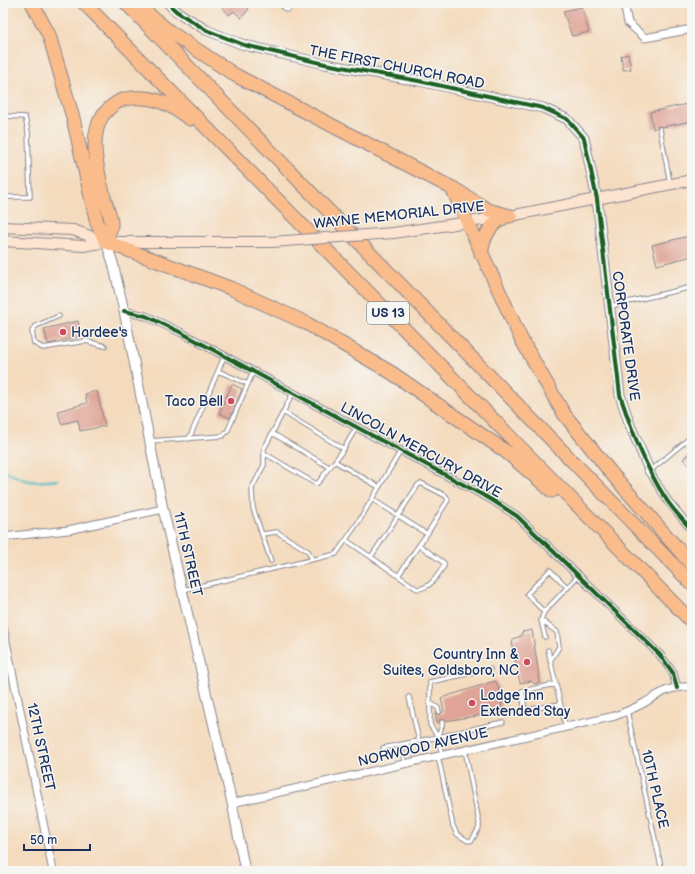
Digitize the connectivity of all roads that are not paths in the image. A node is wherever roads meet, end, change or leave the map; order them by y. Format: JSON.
{"nodes":[{"id":1,"x":32,"y":3,"type":"edge"},
{"id":2,"x":84,"y":3,"type":"edge"},
{"id":3,"x":126,"y":3,"type":"edge"},
{"id":4,"x":136,"y":3,"type":"edge"},
{"id":5,"x":168,"y":3,"type":"edge"},
{"id":6,"x":624,"y":3,"type":"edge"},
{"id":7,"x":692,"y":29,"type":"edge"},
{"id":8,"x":3,"y":116,"type":"edge"},
{"id":9,"x":660,"y":129,"type":"dead end"},
{"id":10,"x":235,"y":158,"type":"junction"},
{"id":11,"x":692,"y":180,"type":"edge"},
{"id":12,"x":671,"y":184,"type":"junction"},
{"id":13,"x":452,"y":188,"type":"junction"},
{"id":14,"x":3,"y":197,"type":"edge"},
{"id":15,"x":597,"y":199,"type":"junction"},
{"id":16,"x":508,"y":216,"type":"junction"},
{"id":17,"x":468,"y":223,"type":"junction"},
{"id":18,"x":3,"y":227,"type":"edge"},
{"id":19,"x":3,"y":241,"type":"edge"},
{"id":20,"x":106,"y":242,"type":"junction"},
{"id":21,"x":481,"y":254,"type":"junction"},
{"id":22,"x":692,"y":287,"type":"edge"},
{"id":23,"x":611,"y":306,"type":"junction"},
{"id":24,"x":124,"y":311,"type":"junction"},
{"id":25,"x":59,"y":316,"type":"dead end"},
{"id":26,"x":104,"y":346,"type":"dead end"},
{"id":27,"x":224,"y":357,"type":"junction"},
{"id":28,"x":218,"y":371,"type":"junction"},
{"id":29,"x":254,"y":372,"type":"junction"},
{"id":30,"x":248,"y":384,"type":"junction"},
{"id":31,"x":293,"y":393,"type":"junction"},
{"id":32,"x":283,"y":412,"type":"junction"},
{"id":33,"x":356,"y":428,"type":"junction"},
{"id":34,"x":272,"y":433,"type":"junction"},
{"id":35,"x":692,"y":436,"type":"edge"},
{"id":36,"x":189,"y":438,"type":"junction"},
{"id":37,"x":150,"y":441,"type":"junction"},
{"id":38,"x":344,"y":448,"type":"junction"},
{"id":39,"x":400,"y":452,"type":"junction"},
{"id":40,"x":264,"y":453,"type":"junction"},
{"id":41,"x":336,"y":462,"type":"junction"},
{"id":42,"x":329,"y":467,"type":"junction"},
{"id":43,"x":650,"y":472,"type":"junction"},
{"id":44,"x":378,"y":487,"type":"junction"},
{"id":45,"x":372,"y":499,"type":"junction"},
{"id":46,"x":163,"y":509,"type":"junction"},
{"id":47,"x":399,"y":515,"type":"junction"},
{"id":48,"x":692,"y":530,"type":"edge"},
{"id":49,"x":262,"y":534,"type":"junction"},
{"id":50,"x":427,"y":534,"type":"junction"},
{"id":51,"x":3,"y":537,"type":"edge"},
{"id":52,"x":346,"y":540,"type":"junction"},
{"id":53,"x":420,"y":545,"type":"junction"},
{"id":54,"x":623,"y":552,"type":"junction"},
{"id":55,"x":371,"y":557,"type":"junction"},
{"id":56,"x":312,"y":559,"type":"junction"},
{"id":57,"x":271,"y":561,"type":"dead end"},
{"id":58,"x":692,"y":565,"type":"edge"},
{"id":59,"x":398,"y":576,"type":"junction"},
{"id":60,"x":579,"y":576,"type":"junction"},
{"id":61,"x":692,"y":584,"type":"edge"},
{"id":62,"x":568,"y":588,"type":"junction"},
{"id":63,"x":182,"y":590,"type":"junction"},
{"id":64,"x":544,"y":612,"type":"junction"},
{"id":65,"x":541,"y":620,"type":"junction"},
{"id":66,"x":692,"y":622,"type":"edge"},
{"id":67,"x":3,"y":627,"type":"edge"},
{"id":68,"x":545,"y":637,"type":"dead end"},
{"id":69,"x":548,"y":650,"type":"dead end"},
{"id":70,"x":550,"y":660,"type":"junction"},
{"id":71,"x":490,"y":669,"type":"dead end"},
{"id":72,"x":556,"y":684,"type":"junction"},
{"id":73,"x":688,"y":687,"type":"edge"},
{"id":74,"x":677,"y":688,"type":"junction"},
{"id":75,"x":409,"y":697,"type":"dead end"},
{"id":76,"x":429,"y":702,"type":"junction"},
{"id":77,"x":560,"y":704,"type":"junction"},
{"id":78,"x":627,"y":711,"type":"junction"},
{"id":79,"x":439,"y":712,"type":"dead end"},
{"id":80,"x":442,"y":722,"type":"dead end"},
{"id":81,"x":503,"y":722,"type":"dead end"},
{"id":82,"x":566,"y":728,"type":"junction"},
{"id":83,"x":438,"y":737,"type":"junction"},
{"id":84,"x":419,"y":741,"type":"junction"},
{"id":85,"x":402,"y":744,"type":"junction"},
{"id":86,"x":383,"y":748,"type":"dead end"},
{"id":87,"x":465,"y":750,"type":"junction"},
{"id":88,"x":440,"y":756,"type":"junction"},
{"id":89,"x":404,"y":764,"type":"junction"},
{"id":90,"x":232,"y":803,"type":"junction"},
{"id":91,"x":53,"y":871,"type":"edge"},
{"id":92,"x":245,"y":871,"type":"edge"},
{"id":93,"x":662,"y":871,"type":"edge"}],
"edges":[{"from":1,"to":20,"type":"highway"},
{"from":2,"to":10,"type":"highway","number":"US 13"},
{"from":3,"to":61,"type":"highway","number":"US 13"},
{"from":4,"to":13,"type":"highway"},
{"from":5,"to":15,"type":"street","name":"THE FIRST CHURCH ROAD"},
{"from":6,"to":7,"type":"street"},
{"from":8,"to":14,"type":"lane"},
{"from":9,"to":12,"type":"lane"},
{"from":10,"to":20,"type":"highway"},
{"from":10,"to":54,"type":"highway","number":"US 13"},
{"from":11,"to":12,"type":"main road","name":"WAYNE MEMORIAL DRIVE"},
{"from":12,"to":15,"type":"main road","name":"WAYNE MEMORIAL DRIVE"},
{"from":13,"to":16,"type":"highway"},
{"from":13,"to":17,"type":"highway"},
{"from":15,"to":16,"type":"main road","name":"WAYNE MEMORIAL DRIVE"},
{"from":15,"to":23,"type":"street","name":"CORPORATE DRIVE"},
{"from":16,"to":17,"type":"main road","name":"WAYNE MEMORIAL DRIVE"},
{"from":16,"to":21,"type":"highway"},
{"from":17,"to":20,"type":"main road","name":"WAYNE MEMORIAL DRIVE","bridge":true},
{"from":17,"to":21,"type":"highway"},
{"from":18,"to":20,"type":"main road","name":"WAYNE MEMORIAL DRIVE"},
{"from":19,"to":20,"type":"main road","name":"WAYNE MEMORIAL DRIVE"},
{"from":20,"to":24,"type":"street","name":"11TH STREET"},
{"from":20,"to":54,"type":"highway"},
{"from":21,"to":58,"type":"highway"},
{"from":22,"to":23,"type":"lane"},
{"from":23,"to":43,"type":"street","name":"CORPORATE DRIVE"},
{"from":24,"to":27,"type":"street","name":"LINCOLN MERCURY DRIVE"},
{"from":24,"to":37,"type":"street","name":"11TH STREET"},
{"from":25,"to":26,"type":"lane"},
{"from":27,"to":28,"type":"lane"},
{"from":27,"to":29,"type":"street","name":"LINCOLN MERCURY DRIVE"},
{"from":28,"to":30,"type":"lane"},
{"from":28,"to":36,"type":"lane"},
{"from":29,"to":30,"type":"lane"},
{"from":29,"to":31,"type":"street","name":"LINCOLN MERCURY DRIVE"},
{"from":30,"to":36,"type":"lane"},
{"from":31,"to":32,"type":"lane"},
{"from":31,"to":33,"type":"street","name":"LINCOLN MERCURY DRIVE"},
{"from":32,"to":34,"type":"lane"},
{"from":32,"to":38,"type":"lane"},
{"from":33,"to":38,"type":"lane"},
{"from":33,"to":39,"type":"street","name":"LINCOLN MERCURY DRIVE"},
{"from":34,"to":40,"type":"lane"},
{"from":34,"to":42,"type":"lane"},
{"from":35,"to":43,"type":"lane"},
{"from":36,"to":37,"type":"lane"},
{"from":37,"to":46,"type":"street","name":"11TH STREET"},
{"from":38,"to":41,"type":"lane"},
{"from":39,"to":44,"type":"lane"},
{"from":39,"to":60,"type":"street","name":"LINCOLN MERCURY DRIVE"},
{"from":40,"to":42,"type":"lane"},
{"from":40,"to":49,"type":"lane"},
{"from":41,"to":42,"type":"lane"},
{"from":41,"to":44,"type":"lane"},
{"from":43,"to":48,"type":"street","name":"CORPORATE DRIVE"},
{"from":44,"to":45,"type":"lane"},
{"from":45,"to":47,"type":"lane"},
{"from":45,"to":52,"type":"lane"},
{"from":46,"to":51,"type":"street"},
{"from":46,"to":63,"type":"street","name":"11TH STREET"},
{"from":47,"to":50,"type":"lane"},
{"from":47,"to":50,"type":"lane"},
{"from":47,"to":55,"type":"lane"},
{"from":49,"to":56,"type":"lane"},
{"from":49,"to":57,"type":"lane"},
{"from":50,"to":53,"type":"lane"},
{"from":52,"to":55,"type":"lane"},
{"from":52,"to":56,"type":"lane"},
{"from":53,"to":59,"type":"lane"},
{"from":53,"to":59,"type":"lane"},
{"from":54,"to":66,"type":"highway","number":"US 13"},
{"from":55,"to":59,"type":"lane"},
{"from":56,"to":63,"type":"lane"},
{"from":60,"to":62,"type":"lane"},
{"from":60,"to":74,"type":"street","name":"LINCOLN MERCURY DRIVE"},
{"from":62,"to":64,"type":"lane"},
{"from":62,"to":64,"type":"lane"},
{"from":63,"to":90,"type":"street","name":"11TH STREET"},
{"from":64,"to":65,"type":"lane"},
{"from":65,"to":68,"type":"lane"},
{"from":65,"to":70,"type":"lane"},
{"from":67,"to":91,"type":"street","name":"12TH STREET"},
{"from":69,"to":70,"type":"lane"},
{"from":70,"to":72,"type":"lane"},
{"from":71,"to":76,"type":"lane"},
{"from":72,"to":77,"type":"lane"},
{"from":72,"to":77,"type":"lane"},
{"from":73,"to":74,"type":"street","name":"NORWOOD AVENUE"},
{"from":74,"to":78,"type":"street","name":"NORWOOD AVENUE"},
{"from":75,"to":84,"type":"lane"},
{"from":76,"to":79,"type":"lane"},
{"from":76,"to":83,"type":"lane"},
{"from":77,"to":82,"type":"lane"},
{"from":78,"to":82,"type":"street","name":"NORWOOD AVENUE"},
{"from":78,"to":93,"type":"lane","name":"10TH PLACE"},
{"from":80,"to":83,"type":"lane"},
{"from":81,"to":83,"type":"lane"},
{"from":82,"to":87,"type":"street","name":"NORWOOD AVENUE"},
{"from":83,"to":84,"type":"lane"},
{"from":83,"to":88,"type":"lane"},
{"from":84,"to":85,"type":"lane"},
{"from":85,"to":86,"type":"lane"},
{"from":85,"to":89,"type":"lane"},
{"from":87,"to":88,"type":"street","name":"NORWOOD AVENUE"},
{"from":87,"to":88,"type":"lane"},
{"from":88,"to":89,"type":"street","name":"NORWOOD AVENUE"},
{"from":89,"to":90,"type":"street","name":"NORWOOD AVENUE"},
{"from":90,"to":92,"type":"street","name":"11TH STREET"}]}
